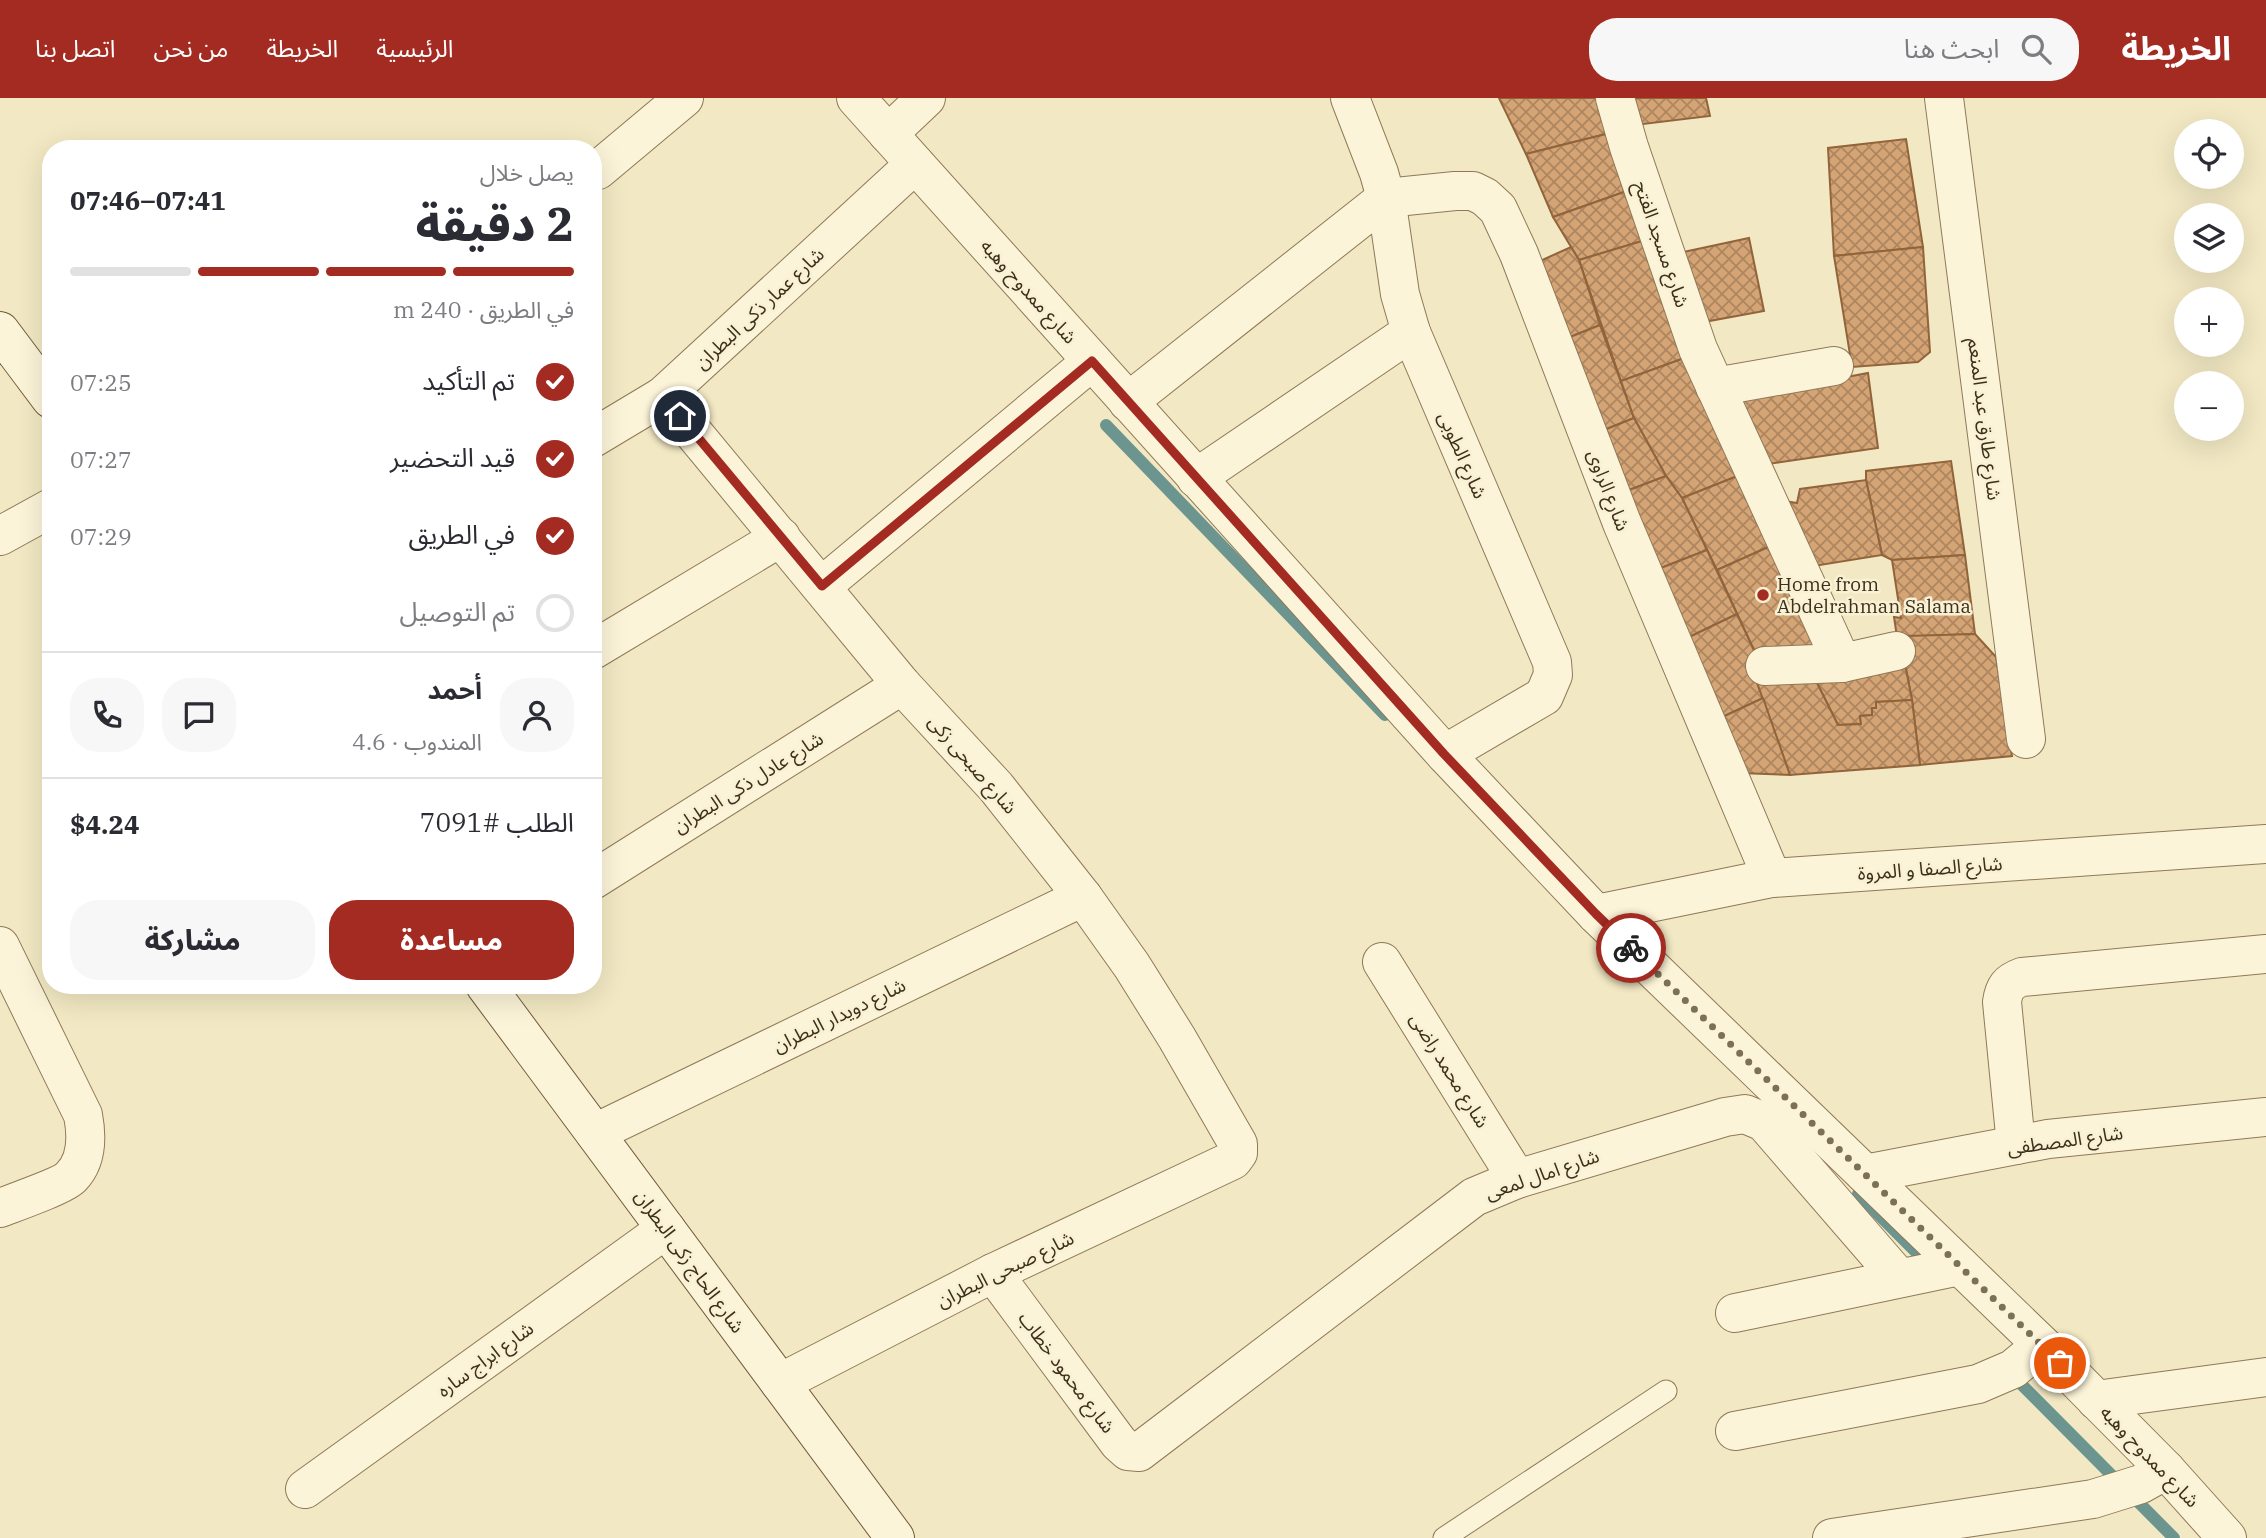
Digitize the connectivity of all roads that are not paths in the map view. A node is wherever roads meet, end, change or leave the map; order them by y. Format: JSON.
{"nodes":[{"id":1,"x":684,"y":98,"type":"edge"},
{"id":2,"x":856,"y":98,"type":"edge"},
{"id":3,"x":926,"y":98,"type":"edge"},
{"id":4,"x":1350,"y":98,"type":"edge"},
{"id":5,"x":1615,"y":98,"type":"edge"},
{"id":6,"x":1944,"y":98,"type":"edge"},
{"id":7,"x":888,"y":134,"type":"junction"},
{"id":8,"x":915,"y":164,"type":"junction"},
{"id":9,"x":602,"y":167,"type":"edge"},
{"id":10,"x":1385,"y":198,"type":"junction"},
{"id":11,"x":0,"y":331,"type":"edge"},
{"id":12,"x":1410,"y":332,"type":"junction"},
{"id":13,"x":1092,"y":361,"type":"junction"},
{"id":14,"x":1834,"y":366,"type":"dead end"},
{"id":15,"x":42,"y":387,"type":"edge"},
{"id":16,"x":1715,"y":387,"type":"junction"},
{"id":17,"x":663,"y":396,"type":"junction"},
{"id":18,"x":1128,"y":402,"type":"junction"},
{"id":19,"x":602,"y":433,"type":"edge"},
{"id":20,"x":1196,"y":478,"type":"junction"},
{"id":21,"x":42,"y":513,"type":"edge"},
{"id":22,"x":0,"y":536,"type":"edge"},
{"id":23,"x":781,"y":537,"type":"junction"},
{"id":24,"x":822,"y":586,"type":"junction"},
{"id":25,"x":602,"y":645,"type":"edge"},
{"id":26,"x":1896,"y":651,"type":"dead end"},
{"id":27,"x":1842,"y":663,"type":"junction"},
{"id":28,"x":1765,"y":666,"type":"dead end"},
{"id":29,"x":902,"y":685,"type":"junction"},
{"id":30,"x":2026,"y":739,"type":"dead end"},
{"id":31,"x":1444,"y":754,"type":"junction"},
{"id":32,"x":2266,"y":844,"type":"edge"},
{"id":33,"x":602,"y":874,"type":"edge"},
{"id":34,"x":1772,"y":878,"type":"junction"},
{"id":35,"x":1083,"y":897,"type":"junction"},
{"id":36,"x":1596,"y":914,"type":"junction"},
{"id":37,"x":2266,"y":954,"type":"edge"},
{"id":38,"x":3,"y":961,"type":"edge"},
{"id":39,"x":1382,"y":962,"type":"dead end"},
{"id":40,"x":492,"y":994,"type":"edge"},
{"id":41,"x":2266,"y":1117,"type":"edge"},
{"id":42,"x":595,"y":1133,"type":"junction"},
{"id":43,"x":2016,"y":1145,"type":"junction"},
{"id":44,"x":1233,"y":1160,"type":"joint"},
{"id":45,"x":1865,"y":1174,"type":"junction"},
{"id":46,"x":1517,"y":1179,"type":"junction"},
{"id":47,"x":0,"y":1208,"type":"edge"},
{"id":48,"x":666,"y":1229,"type":"junction"},
{"id":49,"x":1960,"y":1266,"type":"junction"},
{"id":50,"x":993,"y":1273,"type":"junction"},
{"id":51,"x":1899,"y":1278,"type":"junction"},
{"id":52,"x":1735,"y":1312,"type":"dead end"},
{"id":53,"x":2042,"y":1345,"type":"junction"},
{"id":54,"x":2266,"y":1377,"type":"edge"},
{"id":55,"x":780,"y":1383,"type":"junction"},
{"id":56,"x":1666,"y":1391,"type":"dead end"},
{"id":57,"x":2096,"y":1400,"type":"junction"},
{"id":58,"x":1735,"y":1431,"type":"dead end"},
{"id":59,"x":1149,"y":1445,"type":"joint"},
{"id":60,"x":2154,"y":1477,"type":"junction"},
{"id":61,"x":305,"y":1489,"type":"dead end"},
{"id":62,"x":895,"y":1538,"type":"edge"},
{"id":63,"x":1444,"y":1538,"type":"edge"},
{"id":64,"x":1832,"y":1538,"type":"edge"},
{"id":65,"x":2227,"y":1538,"type":"edge"}],
"edges":[{"from":1,"to":9,"type":"street"},
{"from":2,"to":7,"type":"street","name":"شارع ممدوح وهبه"},
{"from":3,"to":7,"type":"street"},
{"from":4,"to":10,"type":"street","name":"شارع الطوبى"},
{"from":5,"to":16,"type":"street","name":"شارع مسجد الفتح"},
{"from":6,"to":30,"type":"street","name":"شارع طارق عبد المنعم"},
{"from":7,"to":8,"type":"street","name":"شارع ممدوح وهبه"},
{"from":8,"to":13,"type":"street","name":"شارع ممدوح وهبه"},
{"from":8,"to":17,"type":"street","name":"شارع عمار ذكى البطران"},
{"from":10,"to":12,"type":"street","name":"شارع الطوبى"},
{"from":10,"to":18,"type":"street"},
{"from":10,"to":34,"type":"street","name":"شارع الراوى"},
{"from":11,"to":15,"type":"street"},
{"from":12,"to":20,"type":"street"},
{"from":12,"to":31,"type":"street","name":"شارع الطوبى"},
{"from":13,"to":18,"type":"street","name":"شارع ممدوح وهبه"},
{"from":13,"to":24,"type":"street"},
{"from":14,"to":16,"type":"street"},
{"from":16,"to":27,"type":"street","name":"شارع مسجد الفتح"},
{"from":17,"to":19,"type":"street","name":"شارع عمار ذكى البطران"},
{"from":17,"to":23,"type":"street","name":"شارع صبحى زكى"},
{"from":18,"to":20,"type":"street","name":"شارع ممدوح وهبه"},
{"from":20,"to":31,"type":"street","name":"شارع ممدوح وهبه"},
{"from":21,"to":22,"type":"street"},
{"from":23,"to":24,"type":"street","name":"شارع صبحى زكى"},
{"from":23,"to":25,"type":"street"},
{"from":24,"to":29,"type":"street","name":"شارع صبحى زكى"},
{"from":26,"to":27,"type":"street"},
{"from":27,"to":28,"type":"street"},
{"from":29,"to":33,"type":"street","name":"شارع عادل ذكى البطران"},
{"from":29,"to":35,"type":"street","name":"شارع صبحى زكى"},
{"from":31,"to":36,"type":"street","name":"شارع ممدوح وهبه"},
{"from":32,"to":34,"type":"street","name":"شارع الصفا و المروة"},
{"from":34,"to":36,"type":"street","name":"شارع الصفا و المروة"},
{"from":35,"to":42,"type":"street","name":"شارع دويدار البطران"},
{"from":35,"to":44,"type":"street","name":"شارع صبحى زكى"},
{"from":36,"to":45,"type":"street","name":"شارع ممدوح وهبه"},
{"from":37,"to":43,"type":"street"},
{"from":38,"to":47,"type":"street"},
{"from":39,"to":46,"type":"street","name":"شارع محمد راضى"},
{"from":40,"to":42,"type":"street","name":"شارع الحاج زكى البطران"},
{"from":41,"to":43,"type":"street","name":"شارع المصطفى"},
{"from":42,"to":48,"type":"street","name":"شارع الحاج زكى البطران"},
{"from":43,"to":45,"type":"street","name":"شارع المصطفى"},
{"from":44,"to":50,"type":"street","name":"شارع صبحى البطران"},
{"from":45,"to":49,"type":"street","name":"شارع ممدوح وهبه"},
{"from":46,"to":51,"type":"street","name":"شارع امال لمعى"},
{"from":46,"to":59,"type":"street","name":"شارع امال لمعى"},
{"from":48,"to":55,"type":"street","name":"شارع الحاج زكى البطران"},
{"from":48,"to":61,"type":"street","name":"شارع ابراج ساره"},
{"from":49,"to":51,"type":"street"},
{"from":49,"to":53,"type":"street","name":"شارع ممدوح وهبه"},
{"from":50,"to":55,"type":"street","name":"شارع صبحى البطران"},
{"from":50,"to":59,"type":"street","name":"شارع محمود خطاب"},
{"from":51,"to":52,"type":"street"},
{"from":53,"to":57,"type":"street","name":"شارع ممدوح وهبه"},
{"from":53,"to":58,"type":"street"},
{"from":54,"to":57,"type":"street"},
{"from":55,"to":62,"type":"street","name":"شارع الحاج زكى البطران"},
{"from":56,"to":63,"type":"lane"},
{"from":57,"to":60,"type":"street","name":"شارع ممدوح وهبه"},
{"from":60,"to":64,"type":"street"},
{"from":60,"to":65,"type":"street","name":"شارع ممدوح وهبه"}]}
